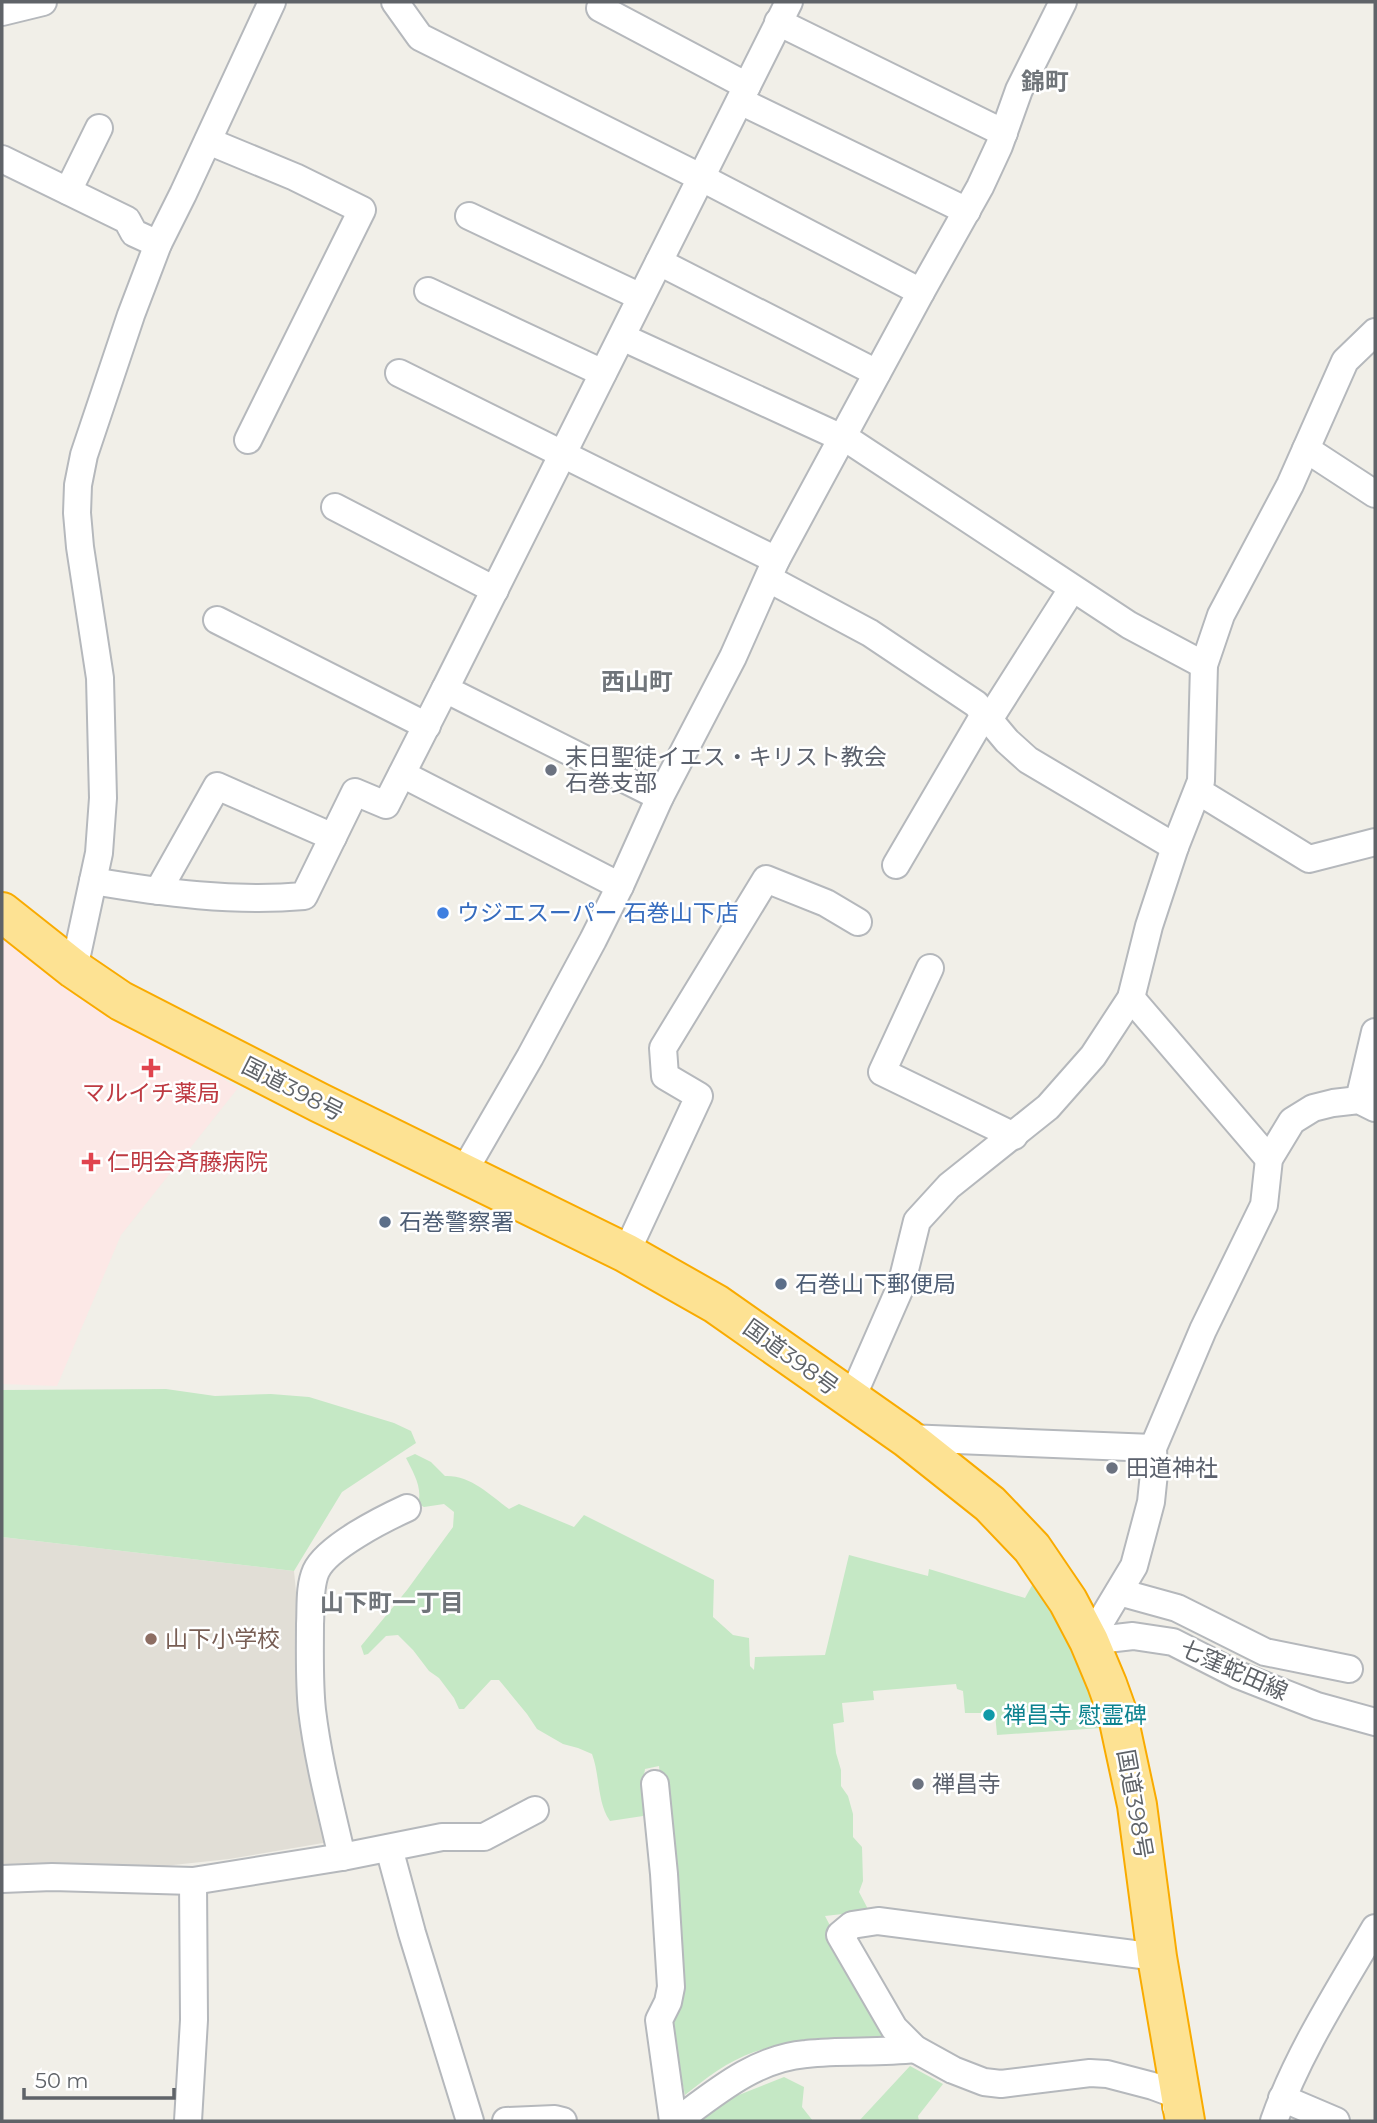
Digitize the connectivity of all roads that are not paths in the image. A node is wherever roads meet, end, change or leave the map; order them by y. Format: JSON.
{"nodes":[{"id":1,"x":43,"y":2,"type":"edge"},
{"id":2,"x":272,"y":2,"type":"edge"},
{"id":3,"x":395,"y":2,"type":"edge"},
{"id":4,"x":1063,"y":2,"type":"edge"},
{"id":5,"x":600,"y":8,"type":"dead end"},
{"id":6,"x":2,"y":12,"type":"edge"},
{"id":7,"x":783,"y":12,"type":"edge"},
{"id":8,"x":744,"y":93,"type":"junction"},
{"id":9,"x":99,"y":128,"type":"dead end"},
{"id":10,"x":1003,"y":133,"type":"junction"},
{"id":11,"x":208,"y":141,"type":"junction"},
{"id":12,"x":2,"y":159,"type":"edge"},
{"id":13,"x":702,"y":178,"type":"junction"},
{"id":14,"x":68,"y":191,"type":"junction"},
{"id":15,"x":967,"y":211,"type":"junction"},
{"id":16,"x":469,"y":216,"type":"dead end"},
{"id":17,"x":158,"y":244,"type":"junction"},
{"id":18,"x":659,"y":261,"type":"junction"},
{"id":19,"x":428,"y":291,"type":"dead end"},
{"id":20,"x":921,"y":292,"type":"junction"},
{"id":21,"x":642,"y":297,"type":"junction"},
{"id":22,"x":1375,"y":332,"type":"edge"},
{"id":23,"x":622,"y":337,"type":"junction"},
{"id":24,"x":399,"y":373,"type":"dead end"},
{"id":25,"x":603,"y":373,"type":"junction"},
{"id":26,"x":877,"y":373,"type":"junction"},
{"id":27,"x":841,"y":438,"type":"junction"},
{"id":28,"x":248,"y":440,"type":"dead end"},
{"id":29,"x":1306,"y":449,"type":"junction"},
{"id":30,"x":563,"y":454,"type":"junction"},
{"id":31,"x":1375,"y":494,"type":"edge"},
{"id":32,"x":335,"y":507,"type":"dead end"},
{"id":33,"x":773,"y":569,"type":"junction"},
{"id":34,"x":1072,"y":589,"type":"junction"},
{"id":35,"x":495,"y":590,"type":"junction"},
{"id":36,"x":217,"y":620,"type":"dead end"},
{"id":37,"x":1204,"y":665,"type":"junction"},
{"id":38,"x":445,"y":689,"type":"junction"},
{"id":39,"x":987,"y":716,"type":"junction"},
{"id":40,"x":426,"y":726,"type":"junction"},
{"id":41,"x":402,"y":774,"type":"junction"},
{"id":42,"x":1198,"y":791,"type":"junction"},
{"id":43,"x":660,"y":797,"type":"junction"},
{"id":44,"x":332,"y":838,"type":"junction"},
{"id":45,"x":1375,"y":842,"type":"edge"},
{"id":46,"x":1175,"y":847,"type":"junction"},
{"id":47,"x":896,"y":865,"type":"dead end"},
{"id":48,"x":93,"y":881,"type":"junction"},
{"id":49,"x":620,"y":886,"type":"junction"},
{"id":50,"x":158,"y":891,"type":"junction"},
{"id":51,"x":2,"y":912,"type":"edge"},
{"id":52,"x":858,"y":922,"type":"dead end"},
{"id":53,"x":930,"y":968,"type":"dead end"},
{"id":54,"x":74,"y":969,"type":"junction"},
{"id":55,"x":1130,"y":998,"type":"junction"},
{"id":56,"x":1375,"y":1032,"type":"edge"},
{"id":57,"x":1367,"y":1104,"type":"edge"},
{"id":58,"x":1014,"y":1136,"type":"junction"},
{"id":59,"x":1269,"y":1159,"type":"junction"},
{"id":60,"x":463,"y":1174,"type":"junction"},
{"id":61,"x":626,"y":1253,"type":"junction"},
{"id":62,"x":851,"y":1401,"type":"junction"},
{"id":63,"x":907,"y":1438,"type":"junction"},
{"id":64,"x":1153,"y":1448,"type":"junction"},
{"id":65,"x":407,"y":1508,"type":"dead end"},
{"id":66,"x":1119,"y":1592,"type":"junction"},
{"id":67,"x":1089,"y":1641,"type":"junction"},
{"id":68,"x":1349,"y":1669,"type":"dead end"},
{"id":69,"x":1375,"y":1723,"type":"edge"},
{"id":70,"x":655,"y":1784,"type":"dead end"},
{"id":71,"x":535,"y":1810,"type":"dead end"},
{"id":72,"x":389,"y":1848,"type":"junction"},
{"id":73,"x":342,"y":1857,"type":"junction"},
{"id":74,"x":2,"y":1879,"type":"edge"},
{"id":75,"x":193,"y":1881,"type":"junction"},
{"id":76,"x":1375,"y":1928,"type":"edge"},
{"id":77,"x":1157,"y":1957,"type":"junction"},
{"id":78,"x":915,"y":2049,"type":"junction"},
{"id":79,"x":1278,"y":2110,"type":"edge"},
{"id":80,"x":1178,"y":2113,"type":"edge"},
{"id":81,"x":188,"y":2121,"type":"edge"},
{"id":82,"x":470,"y":2121,"type":"edge"},
{"id":83,"x":506,"y":2121,"type":"edge"},
{"id":84,"x":563,"y":2121,"type":"edge"},
{"id":85,"x":675,"y":2121,"type":"edge"},
{"id":86,"x":1336,"y":2121,"type":"edge"}],
"edges":[{"from":1,"to":6,"type":"street"},
{"from":2,"to":11,"type":"street"},
{"from":3,"to":13,"type":"street"},
{"from":4,"to":10,"type":"street"},
{"from":5,"to":8,"type":"street"},
{"from":7,"to":8,"type":"street"},
{"from":7,"to":10,"type":"street"},
{"from":8,"to":13,"type":"street"},
{"from":8,"to":15,"type":"street"},
{"from":9,"to":14,"type":"street"},
{"from":10,"to":15,"type":"street"},
{"from":11,"to":17,"type":"street"},
{"from":11,"to":28,"type":"street"},
{"from":12,"to":14,"type":"street"},
{"from":13,"to":18,"type":"street"},
{"from":13,"to":20,"type":"street"},
{"from":14,"to":17,"type":"street"},
{"from":15,"to":20,"type":"street"},
{"from":16,"to":21,"type":"street"},
{"from":17,"to":48,"type":"street"},
{"from":18,"to":21,"type":"street"},
{"from":18,"to":26,"type":"street"},
{"from":19,"to":25,"type":"street"},
{"from":20,"to":26,"type":"street"},
{"from":21,"to":23,"type":"street"},
{"from":22,"to":29,"type":"street"},
{"from":23,"to":25,"type":"street"},
{"from":23,"to":27,"type":"street"},
{"from":24,"to":30,"type":"street"},
{"from":25,"to":30,"type":"street"},
{"from":26,"to":27,"type":"street"},
{"from":27,"to":33,"type":"street"},
{"from":27,"to":34,"type":"street"},
{"from":29,"to":31,"type":"street"},
{"from":29,"to":37,"type":"street"},
{"from":30,"to":33,"type":"street"},
{"from":30,"to":35,"type":"street"},
{"from":32,"to":35,"type":"street"},
{"from":33,"to":39,"type":"street"},
{"from":33,"to":43,"type":"street"},
{"from":34,"to":37,"type":"street"},
{"from":34,"to":39,"type":"street"},
{"from":35,"to":38,"type":"street"},
{"from":36,"to":40,"type":"street"},
{"from":37,"to":42,"type":"street"},
{"from":38,"to":40,"type":"street"},
{"from":38,"to":43,"type":"street"},
{"from":39,"to":46,"type":"street"},
{"from":39,"to":47,"type":"street"},
{"from":40,"to":41,"type":"street"},
{"from":41,"to":44,"type":"street"},
{"from":41,"to":49,"type":"street"},
{"from":42,"to":45,"type":"street"},
{"from":42,"to":46,"type":"street"},
{"from":43,"to":49,"type":"street"},
{"from":44,"to":50,"type":"street"},
{"from":44,"to":50,"type":"street"},
{"from":46,"to":55,"type":"street"},
{"from":48,"to":50,"type":"street"},
{"from":48,"to":54,"type":"street"},
{"from":49,"to":60,"type":"street"},
{"from":51,"to":54,"type":"highway","name":"国道398号"},
{"from":52,"to":61,"type":"street"},
{"from":53,"to":58,"type":"street"},
{"from":54,"to":60,"type":"highway","name":"国道398号"},
{"from":55,"to":58,"type":"street"},
{"from":55,"to":59,"type":"street"},
{"from":56,"to":57,"type":"street"},
{"from":57,"to":59,"type":"street"},
{"from":58,"to":62,"type":"street"},
{"from":59,"to":64,"type":"street"},
{"from":60,"to":61,"type":"highway","name":"国道398号"},
{"from":61,"to":62,"type":"highway","name":"国道398号"},
{"from":62,"to":63,"type":"highway","name":"国道398号"},
{"from":63,"to":64,"type":"street"},
{"from":63,"to":67,"type":"highway","name":"国道398号"},
{"from":64,"to":66,"type":"street"},
{"from":65,"to":73,"type":"street"},
{"from":66,"to":67,"type":"street"},
{"from":66,"to":68,"type":"street"},
{"from":67,"to":69,"type":"street","name":"七窪蛇田線"},
{"from":67,"to":77,"type":"highway","name":"国道398号"},
{"from":70,"to":85,"type":"street"},
{"from":71,"to":72,"type":"street"},
{"from":72,"to":73,"type":"street"},
{"from":72,"to":82,"type":"street"},
{"from":73,"to":75,"type":"street"},
{"from":74,"to":75,"type":"street"},
{"from":75,"to":81,"type":"street"},
{"from":76,"to":79,"type":"street"},
{"from":77,"to":78,"type":"street"},
{"from":77,"to":80,"type":"highway","name":"国道398号"},
{"from":78,"to":80,"type":"street"},
{"from":78,"to":85,"type":"street"},
{"from":79,"to":86,"type":"street"},
{"from":83,"to":84,"type":"street"}]}
